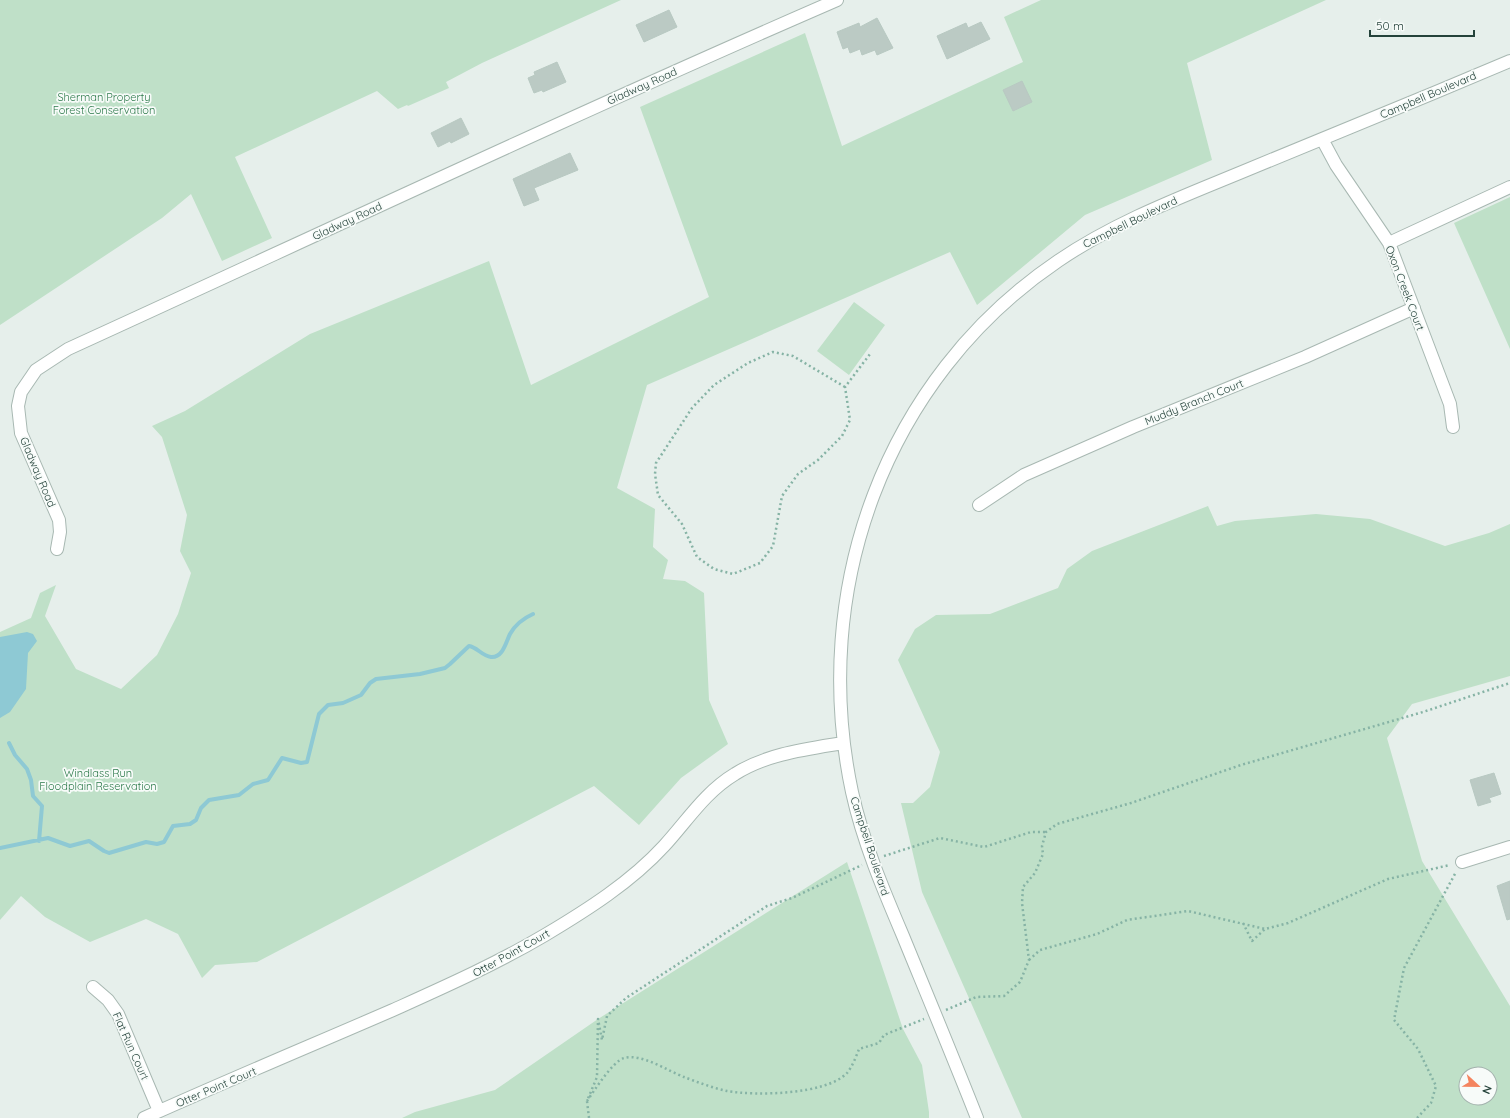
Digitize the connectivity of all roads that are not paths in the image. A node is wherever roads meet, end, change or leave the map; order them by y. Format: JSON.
{"nodes":[{"id":1,"x":836,"y":0,"type":"edge"},
{"id":2,"x":1510,"y":61,"type":"edge"},
{"id":3,"x":1322,"y":139,"type":"junction"},
{"id":4,"x":1510,"y":187,"type":"edge"},
{"id":5,"x":1389,"y":243,"type":"junction"},
{"id":6,"x":1414,"y":308,"type":"junction"},
{"id":7,"x":1453,"y":427,"type":"dead end"},
{"id":8,"x":979,"y":505,"type":"dead end"},
{"id":9,"x":57,"y":549,"type":"dead end"},
{"id":10,"x":843,"y":743,"type":"junction"},
{"id":11,"x":1510,"y":847,"type":"edge"},
{"id":12,"x":1462,"y":862,"type":"road end"},
{"id":13,"x":93,"y":987,"type":"dead end"},
{"id":14,"x":159,"y":1111,"type":"junction"},
{"id":15,"x":144,"y":1118,"type":"edge"},
{"id":16,"x":977,"y":1118,"type":"edge"}],
"edges":[{"from":1,"to":9,"type":"street","name":"Gladway Road"},
{"from":2,"to":3,"type":"street","name":"Campbell Boulevard"},
{"from":3,"to":5,"type":"street","name":"Oxon Creek Court"},
{"from":3,"to":10,"type":"street","name":"Campbell Boulevard"},
{"from":4,"to":5,"type":"street"},
{"from":5,"to":6,"type":"street","name":"Oxon Creek Court"},
{"from":6,"to":7,"type":"street","name":"Oxon Creek Court"},
{"from":6,"to":8,"type":"street","name":"Muddy Branch Court"},
{"from":10,"to":14,"type":"street","name":"Otter Point Court"},
{"from":10,"to":16,"type":"street","name":"Campbell Boulevard"},
{"from":11,"to":12,"type":"street"},
{"from":13,"to":14,"type":"street","name":"Flat Run Court"},
{"from":14,"to":15,"type":"street","name":"Otter Point Court"}]}
